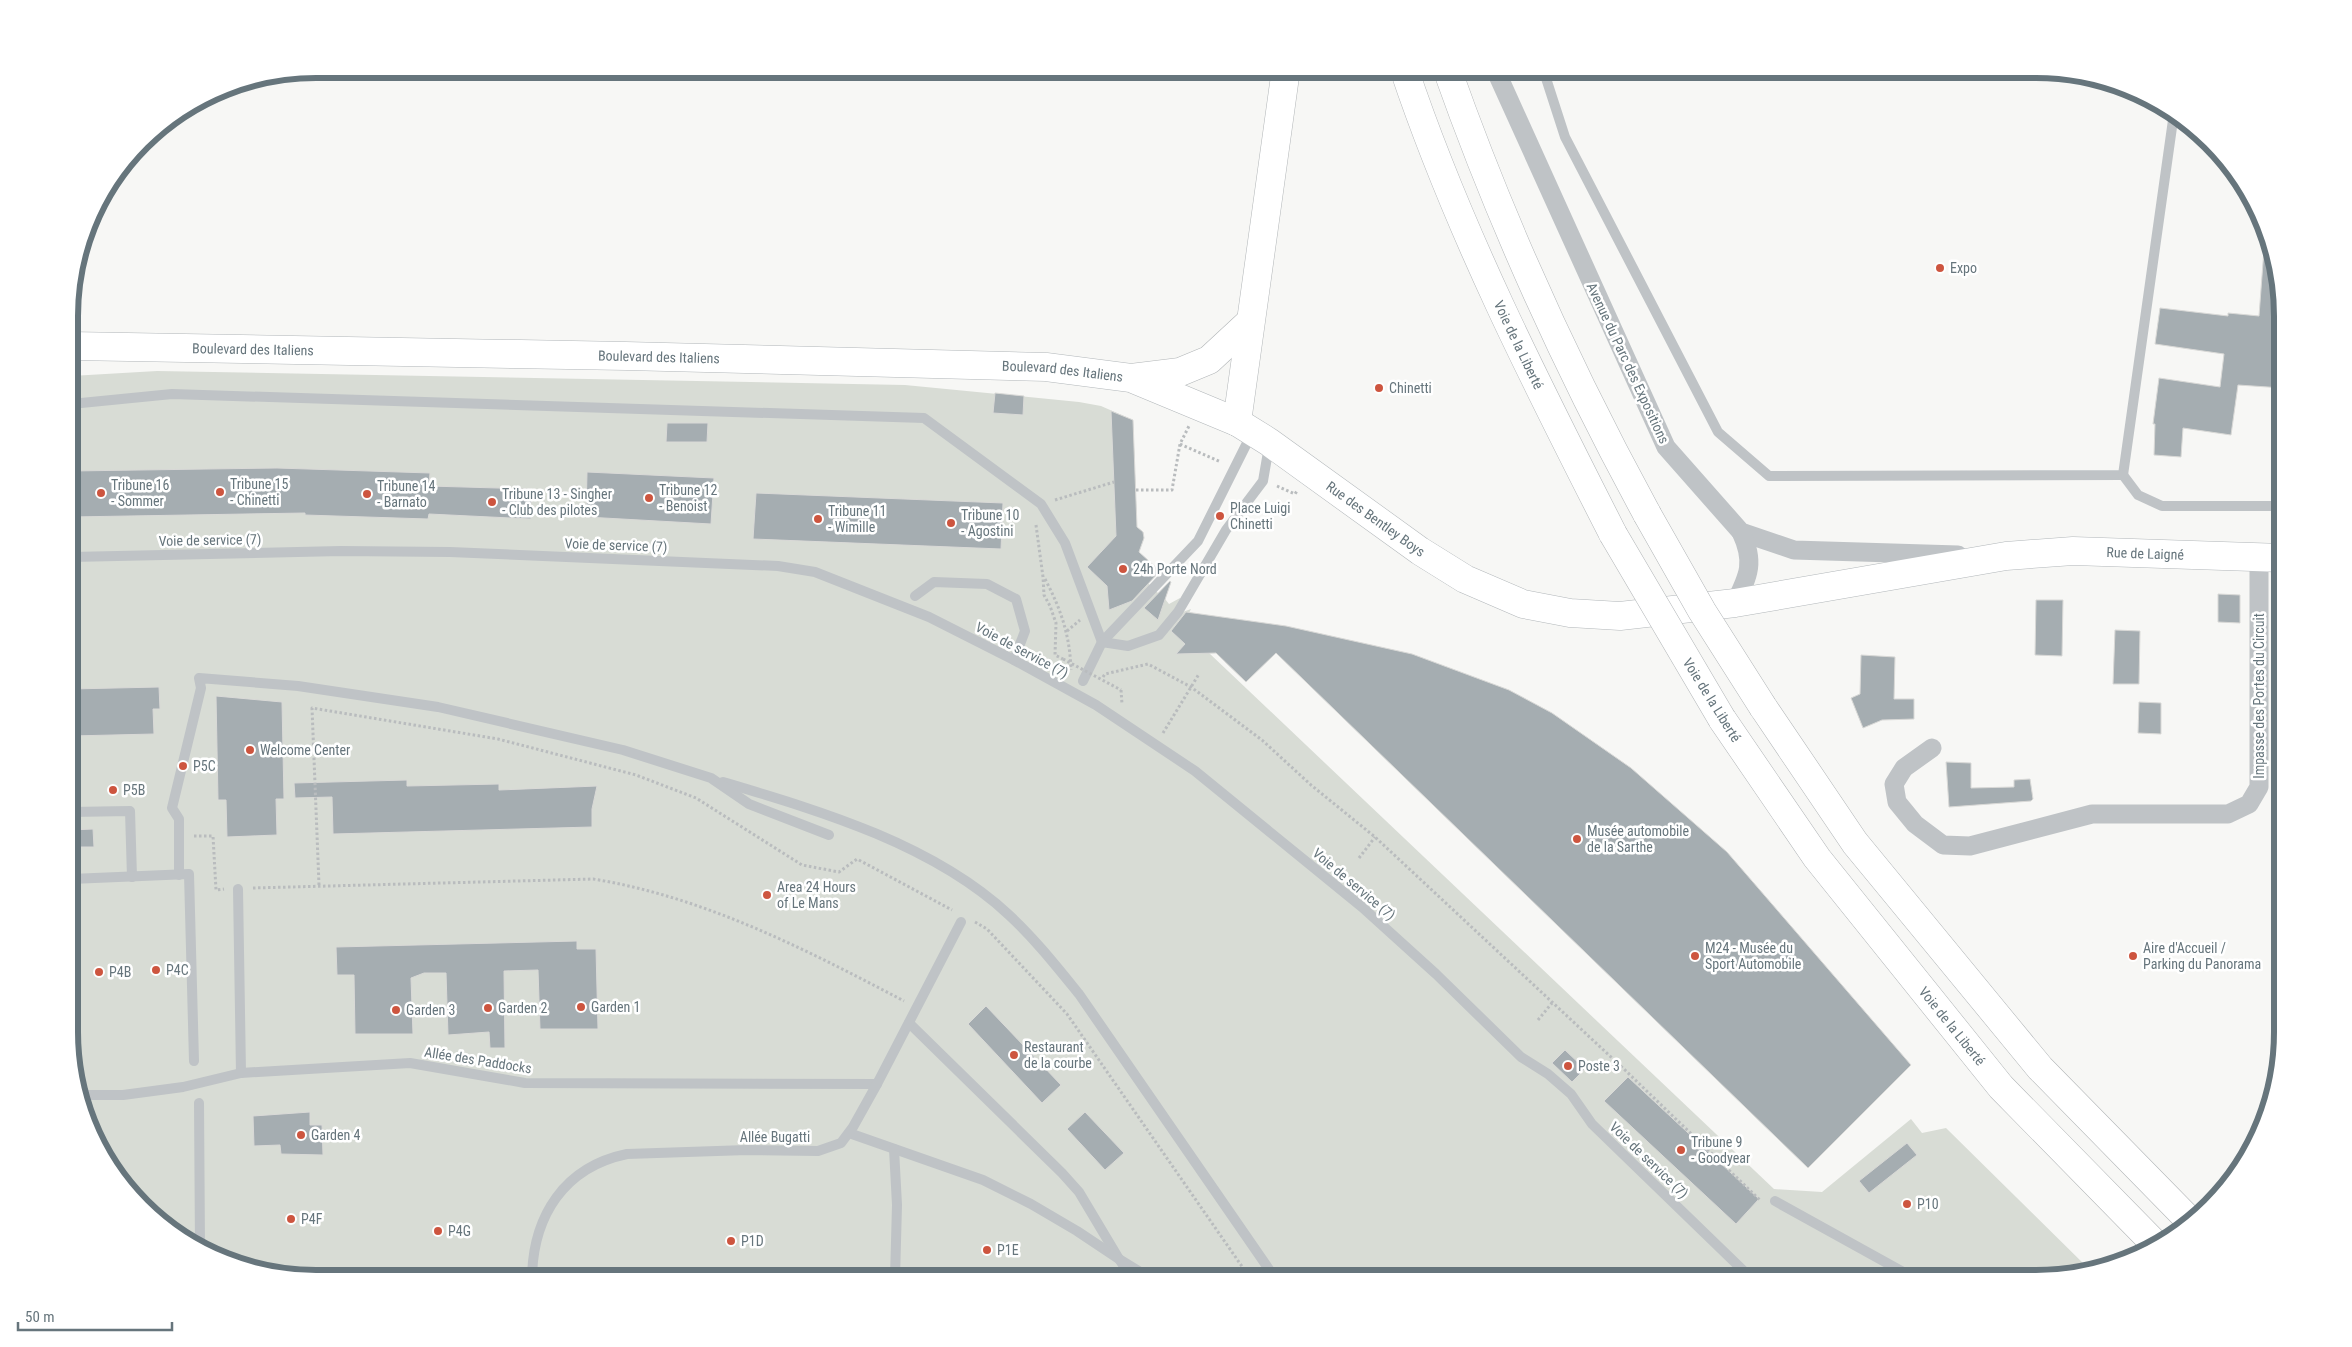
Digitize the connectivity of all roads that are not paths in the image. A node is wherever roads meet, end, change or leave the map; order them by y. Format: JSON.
{"nodes":[{"id":1,"x":1285,"y":77,"type":"edge"},
{"id":2,"x":1407,"y":77,"type":"edge"},
{"id":3,"x":1450,"y":77,"type":"edge"},
{"id":4,"x":1499,"y":77,"type":"edge"},
{"id":5,"x":1546,"y":77,"type":"edge"},
{"id":6,"x":2173,"y":121,"type":"edge"},
{"id":7,"x":1250,"y":322,"type":"junction"},
{"id":8,"x":78,"y":346,"type":"edge"},
{"id":9,"x":1131,"y":378,"type":"junction"},
{"id":10,"x":78,"y":403,"type":"edge"},
{"id":11,"x":1253,"y":432,"type":"junction"},
{"id":12,"x":2123,"y":475,"type":"junction"},
{"id":13,"x":2274,"y":506,"type":"edge"},
{"id":14,"x":1742,"y":532,"type":"junction"},
{"id":15,"x":2006,"y":556,"type":"junction"},
{"id":16,"x":78,"y":557,"type":"edge"},
{"id":17,"x":2271,"y":558,"type":"edge"},
{"id":18,"x":915,"y":596,"type":"dead end"},
{"id":19,"x":1735,"y":603,"type":"junction"},
{"id":20,"x":1102,"y":642,"type":"junction"},
{"id":21,"x":1014,"y":660,"type":"junction"},
{"id":22,"x":1083,"y":681,"type":"dead end"},
{"id":23,"x":1932,"y":748,"type":"dead end"},
{"id":24,"x":711,"y":778,"type":"junction"},
{"id":25,"x":78,"y":812,"type":"edge"},
{"id":26,"x":829,"y":835,"type":"dead end"},
{"id":27,"x":184,"y":874,"type":"junction"},
{"id":28,"x":132,"y":877,"type":"junction"},
{"id":29,"x":78,"y":879,"type":"edge"},
{"id":30,"x":238,"y":889,"type":"dead end"},
{"id":31,"x":964,"y":919,"type":"road end"},
{"id":32,"x":909,"y":1023,"type":"junction"},
{"id":33,"x":194,"y":1061,"type":"dead end"},
{"id":34,"x":241,"y":1073,"type":"junction"},
{"id":35,"x":877,"y":1084,"type":"junction"},
{"id":36,"x":87,"y":1095,"type":"edge"},
{"id":37,"x":199,"y":1103,"type":"dead end"},
{"id":38,"x":849,"y":1133,"type":"junction"},
{"id":39,"x":894,"y":1149,"type":"junction"},
{"id":40,"x":1770,"y":1203,"type":"road end"},
{"id":41,"x":2185,"y":1216,"type":"edge"},
{"id":42,"x":200,"y":1240,"type":"edge"},
{"id":43,"x":2151,"y":1240,"type":"edge"},
{"id":44,"x":1119,"y":1259,"type":"junction"},
{"id":45,"x":533,"y":1270,"type":"edge"},
{"id":46,"x":895,"y":1270,"type":"edge"},
{"id":47,"x":1127,"y":1270,"type":"edge"},
{"id":48,"x":1137,"y":1270,"type":"edge"},
{"id":49,"x":1269,"y":1270,"type":"edge"},
{"id":50,"x":1743,"y":1270,"type":"edge"},
{"id":51,"x":1899,"y":1270,"type":"edge"}],
"edges":[{"from":1,"to":7,"type":"main road"},
{"from":2,"to":43,"type":"main road","name":"Voie de la Liberté","bridge":true},
{"from":3,"to":41,"type":"main road","bridge":true},
{"from":4,"to":14,"type":"street","name":"Avenue du Parc des Expositions"},
{"from":5,"to":12,"type":"lane"},
{"from":6,"to":12,"type":"lane"},
{"from":7,"to":9,"type":"main road"},
{"from":7,"to":11,"type":"main road"},
{"from":8,"to":9,"type":"main road","name":"Boulevard des Italiens"},
{"from":9,"to":11,"type":"main road","name":"Boulevard des Italiens"},
{"from":10,"to":20,"type":"lane"},
{"from":11,"to":19,"type":"main road","name":"Rue des Bentley Boys"},
{"from":11,"to":20,"type":"lane"},
{"from":11,"to":20,"type":"lane"},
{"from":12,"to":13,"type":"lane"},
{"from":14,"to":15,"type":"street","name":"Avenue du Parc des Expositions"},
{"from":14,"to":19,"type":"street"},
{"from":15,"to":17,"type":"main road","name":"Rue de Laigné"},
{"from":15,"to":19,"type":"main road","name":"Rue de Laigné"},
{"from":16,"to":21,"type":"lane","name":"Voie de service (7)"},
{"from":17,"to":23,"type":"street","name":"Impasse des Portes du Circuit"},
{"from":18,"to":21,"type":"lane"},
{"from":20,"to":22,"type":"lane"},
{"from":21,"to":50,"type":"lane","name":"Voie de service (7)"},
{"from":24,"to":26,"type":"lane"},
{"from":24,"to":27,"type":"lane"},
{"from":24,"to":49,"type":"lane"},
{"from":25,"to":28,"type":"lane"},
{"from":27,"to":28,"type":"lane"},
{"from":27,"to":33,"type":"lane"},
{"from":28,"to":29,"type":"lane"},
{"from":30,"to":34,"type":"lane"},
{"from":31,"to":32,"type":"lane","name":"Allée Bugatti"},
{"from":32,"to":35,"type":"lane","name":"Allée Bugatti"},
{"from":32,"to":44,"type":"lane"},
{"from":34,"to":35,"type":"lane","name":"Allée des Paddocks"},
{"from":34,"to":36,"type":"lane","name":"Allée des Paddocks"},
{"from":35,"to":38,"type":"lane","name":"Allée Bugatti"},
{"from":37,"to":42,"type":"lane"},
{"from":38,"to":39,"type":"lane"},
{"from":38,"to":45,"type":"lane","name":"Allée Bugatti"},
{"from":39,"to":44,"type":"lane"},
{"from":39,"to":46,"type":"lane"},
{"from":40,"to":51,"type":"lane"},
{"from":44,"to":47,"type":"lane"},
{"from":44,"to":48,"type":"lane"}]}
